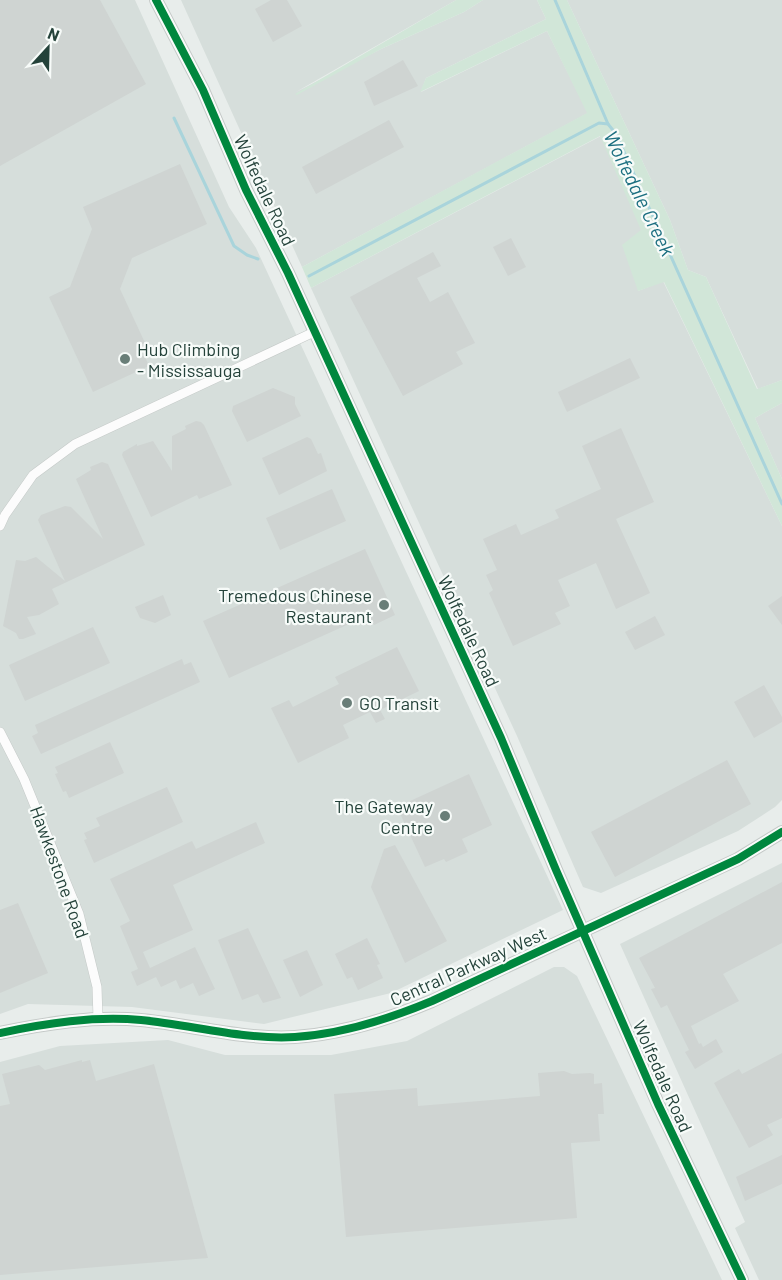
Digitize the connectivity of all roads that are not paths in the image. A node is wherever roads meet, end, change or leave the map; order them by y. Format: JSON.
{"nodes":[{"id":1,"x":156,"y":0,"type":"edge"},
{"id":2,"x":314,"y":332,"type":"junction"},
{"id":3,"x":0,"y":526,"type":"edge"},
{"id":4,"x":0,"y":732,"type":"edge"},
{"id":5,"x":782,"y":832,"type":"edge"},
{"id":6,"x":583,"y":932,"type":"junction"},
{"id":7,"x":98,"y":1019,"type":"junction"},
{"id":8,"x":0,"y":1033,"type":"edge"},
{"id":9,"x":741,"y":1280,"type":"edge"}],
"edges":[{"from":1,"to":2,"type":"street","name":"Wolfedale Road"},
{"from":2,"to":3,"type":"street"},
{"from":2,"to":6,"type":"street","name":"Wolfedale Road"},
{"from":4,"to":7,"type":"street","name":"Hawkestone Road"},
{"from":5,"to":6,"type":"street","name":"Central Parkway West"},
{"from":6,"to":7,"type":"street","name":"Central Parkway West"},
{"from":6,"to":9,"type":"street","name":"Wolfedale Road"},
{"from":7,"to":8,"type":"street","name":"Central Parkway West"}]}
